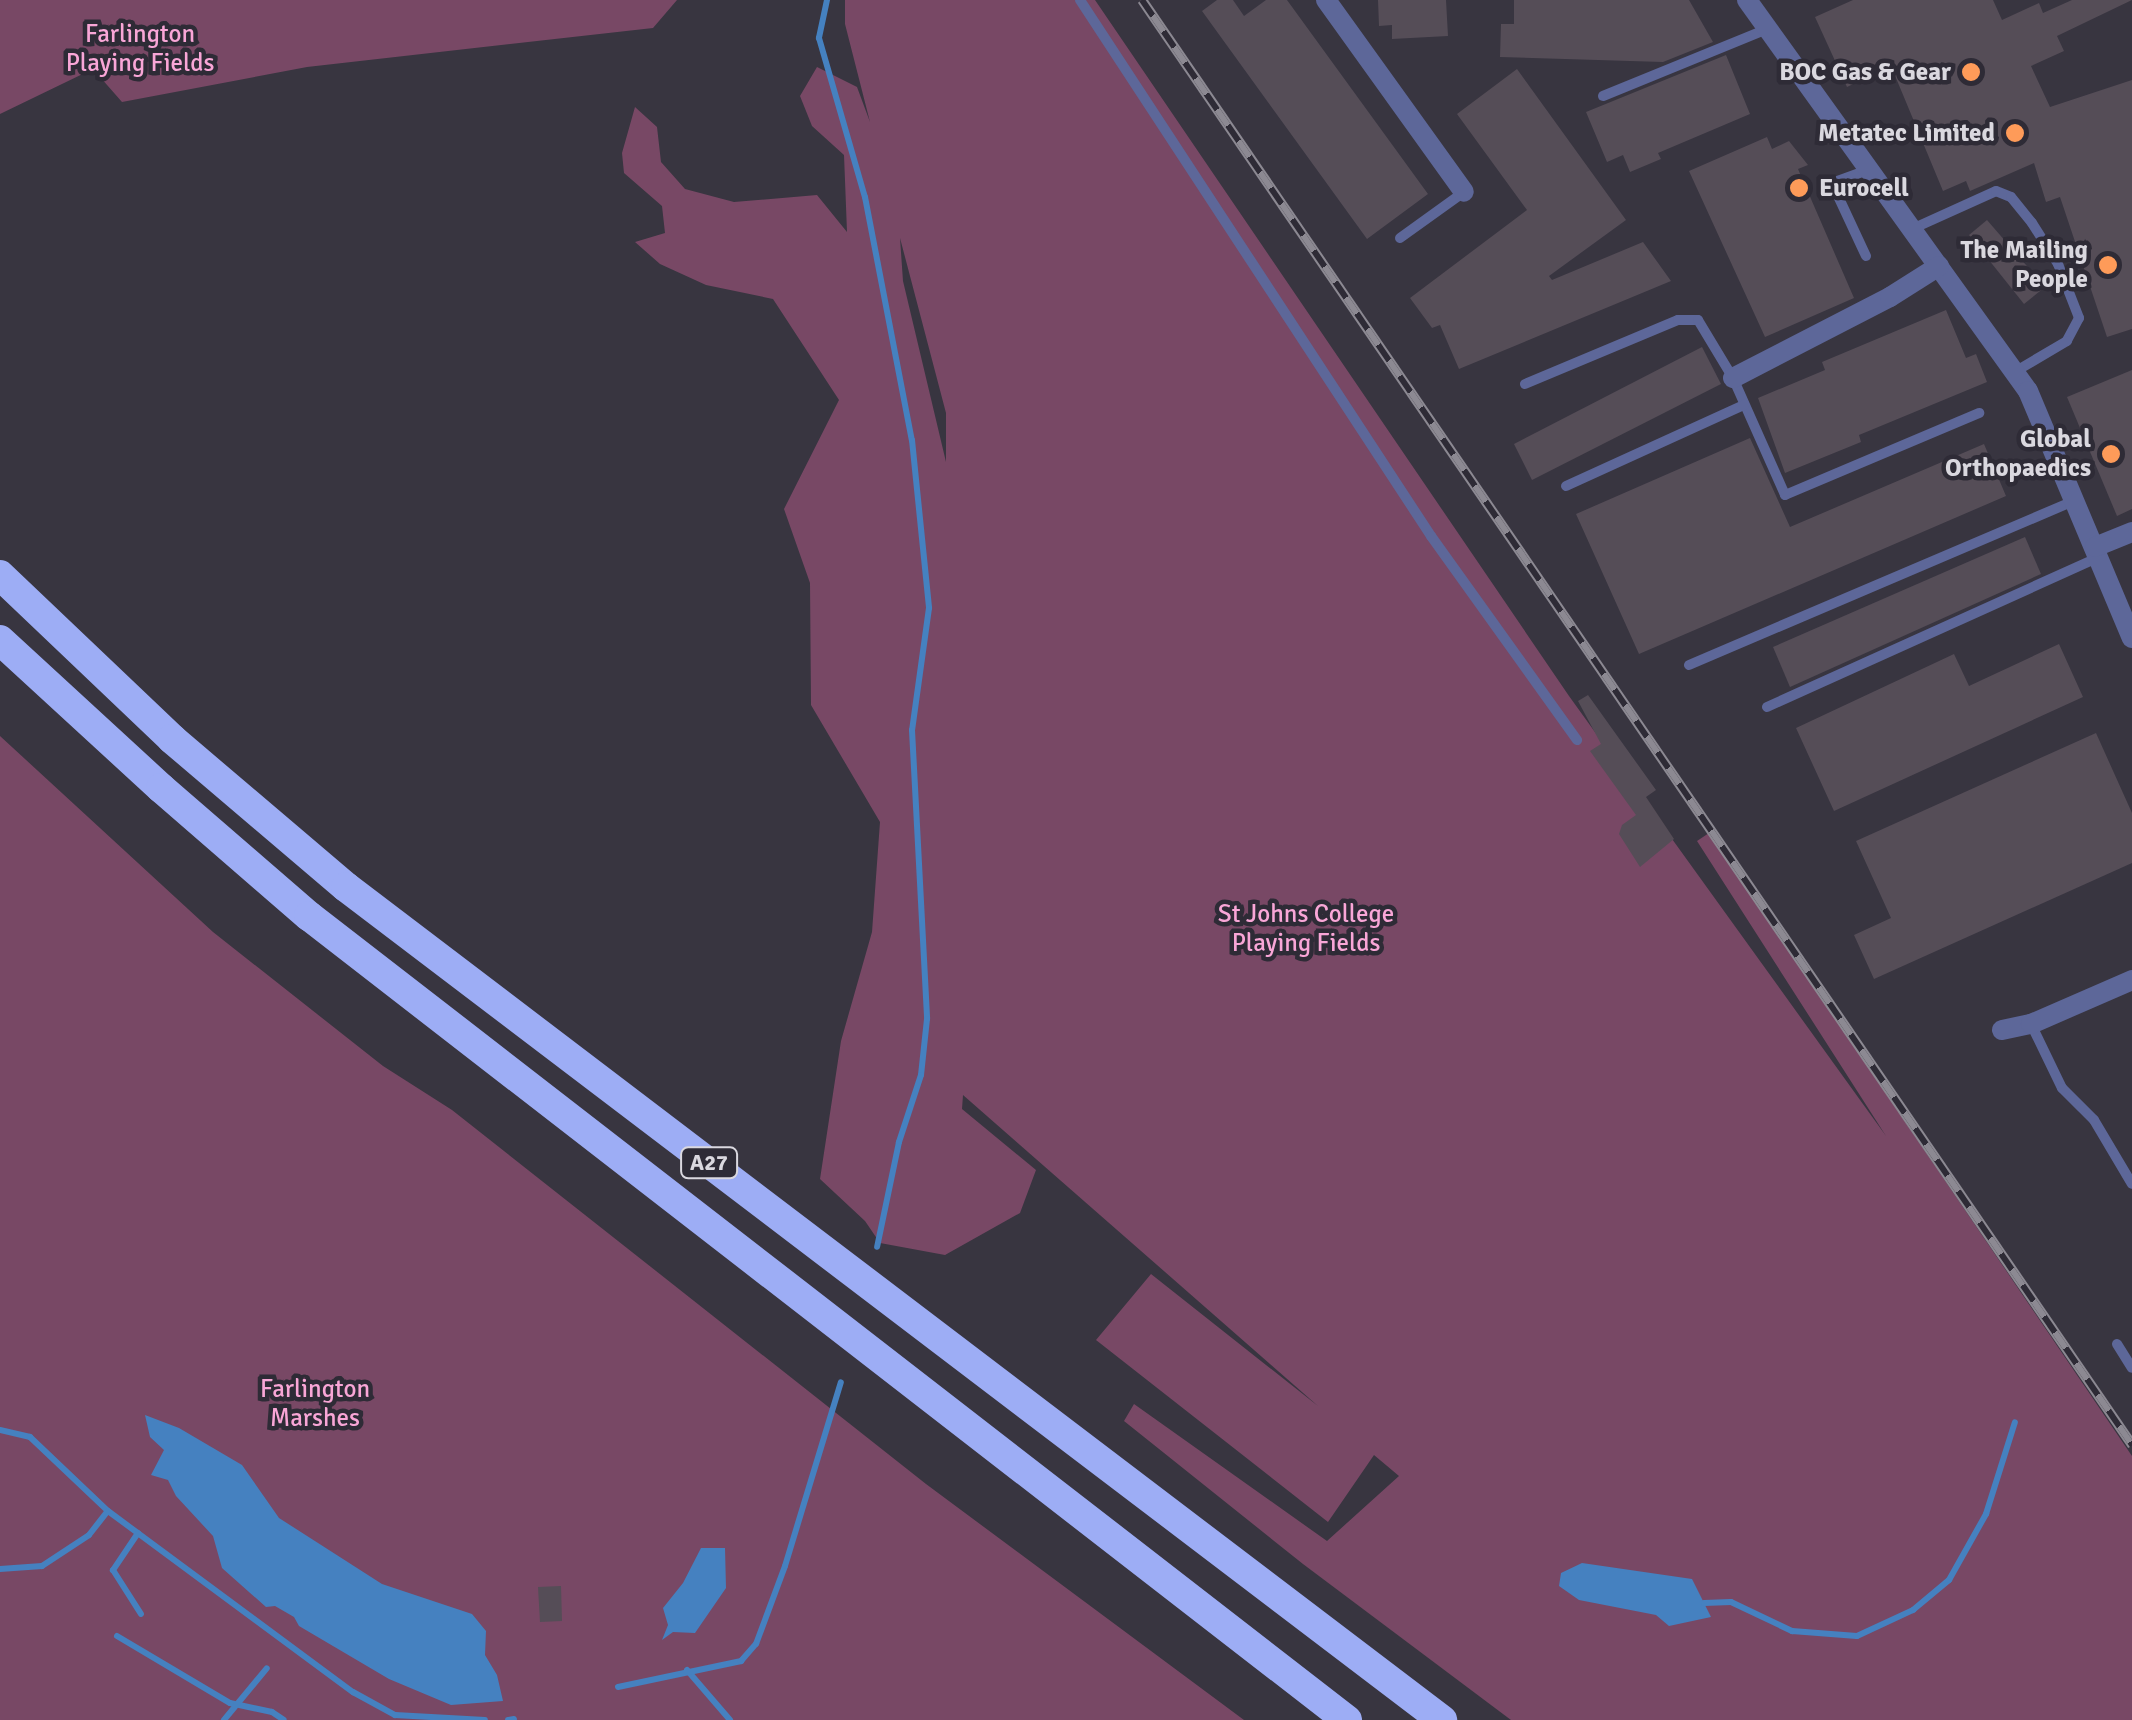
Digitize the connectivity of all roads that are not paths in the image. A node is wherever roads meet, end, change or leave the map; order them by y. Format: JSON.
{"nodes":[{"id":1,"x":1080,"y":0,"type":"edge"},
{"id":2,"x":1326,"y":0,"type":"edge"},
{"id":3,"x":1747,"y":0,"type":"edge"},
{"id":4,"x":1767,"y":29,"type":"junction"},
{"id":5,"x":1603,"y":96,"type":"dead end"},
{"id":6,"x":1869,"y":169,"type":"junction"},
{"id":7,"x":1464,"y":192,"type":"joint"},
{"id":8,"x":1912,"y":229,"type":"junction"},
{"id":9,"x":1400,"y":238,"type":"dead end"},
{"id":10,"x":1866,"y":256,"type":"dead end"},
{"id":11,"x":1939,"y":266,"type":"junction"},
{"id":12,"x":2016,"y":371,"type":"junction"},
{"id":13,"x":1732,"y":378,"type":"junction"},
{"id":14,"x":1525,"y":384,"type":"dead end"},
{"id":15,"x":1744,"y":404,"type":"junction"},
{"id":16,"x":1979,"y":413,"type":"dead end"},
{"id":17,"x":1566,"y":486,"type":"dead end"},
{"id":18,"x":2075,"y":500,"type":"junction"},
{"id":19,"x":2132,"y":532,"type":"edge"},
{"id":20,"x":2096,"y":552,"type":"junction"},
{"id":21,"x":0,"y":575,"type":"edge"},
{"id":22,"x":2131,"y":633,"type":"edge"},
{"id":23,"x":4,"y":642,"type":"edge"},
{"id":24,"x":1688,"y":665,"type":"dead end"},
{"id":25,"x":1767,"y":707,"type":"dead end"},
{"id":26,"x":1577,"y":740,"type":"dead end"},
{"id":27,"x":2132,"y":980,"type":"edge"},
{"id":28,"x":2031,"y":1024,"type":"junction"},
{"id":29,"x":2002,"y":1030,"type":"dead end"},
{"id":30,"x":2132,"y":1184,"type":"edge"},
{"id":31,"x":2117,"y":1344,"type":"dead end"},
{"id":32,"x":2132,"y":1368,"type":"edge"},
{"id":33,"x":1348,"y":1720,"type":"edge"},
{"id":34,"x":1442,"y":1720,"type":"edge"}],
"edges":[{"from":1,"to":26,"type":"lane"},
{"from":2,"to":7,"type":"street"},
{"from":3,"to":4,"type":"street"},
{"from":4,"to":5,"type":"lane"},
{"from":4,"to":6,"type":"street"},
{"from":6,"to":8,"type":"street"},
{"from":6,"to":10,"type":"lane"},
{"from":7,"to":9,"type":"lane"},
{"from":8,"to":11,"type":"street"},
{"from":8,"to":12,"type":"lane"},
{"from":11,"to":12,"type":"street"},
{"from":11,"to":13,"type":"street"},
{"from":12,"to":18,"type":"street"},
{"from":13,"to":14,"type":"lane"},
{"from":13,"to":15,"type":"lane"},
{"from":15,"to":16,"type":"lane"},
{"from":15,"to":17,"type":"lane"},
{"from":18,"to":20,"type":"street"},
{"from":18,"to":24,"type":"lane"},
{"from":19,"to":20,"type":"street"},
{"from":20,"to":22,"type":"street"},
{"from":20,"to":25,"type":"lane"},
{"from":21,"to":34,"type":"highway","number":"A27"},
{"from":23,"to":33,"type":"highway","number":"A27"},
{"from":27,"to":28,"type":"street"},
{"from":28,"to":29,"type":"street"},
{"from":28,"to":30,"type":"lane"},
{"from":31,"to":32,"type":"lane"}]}
